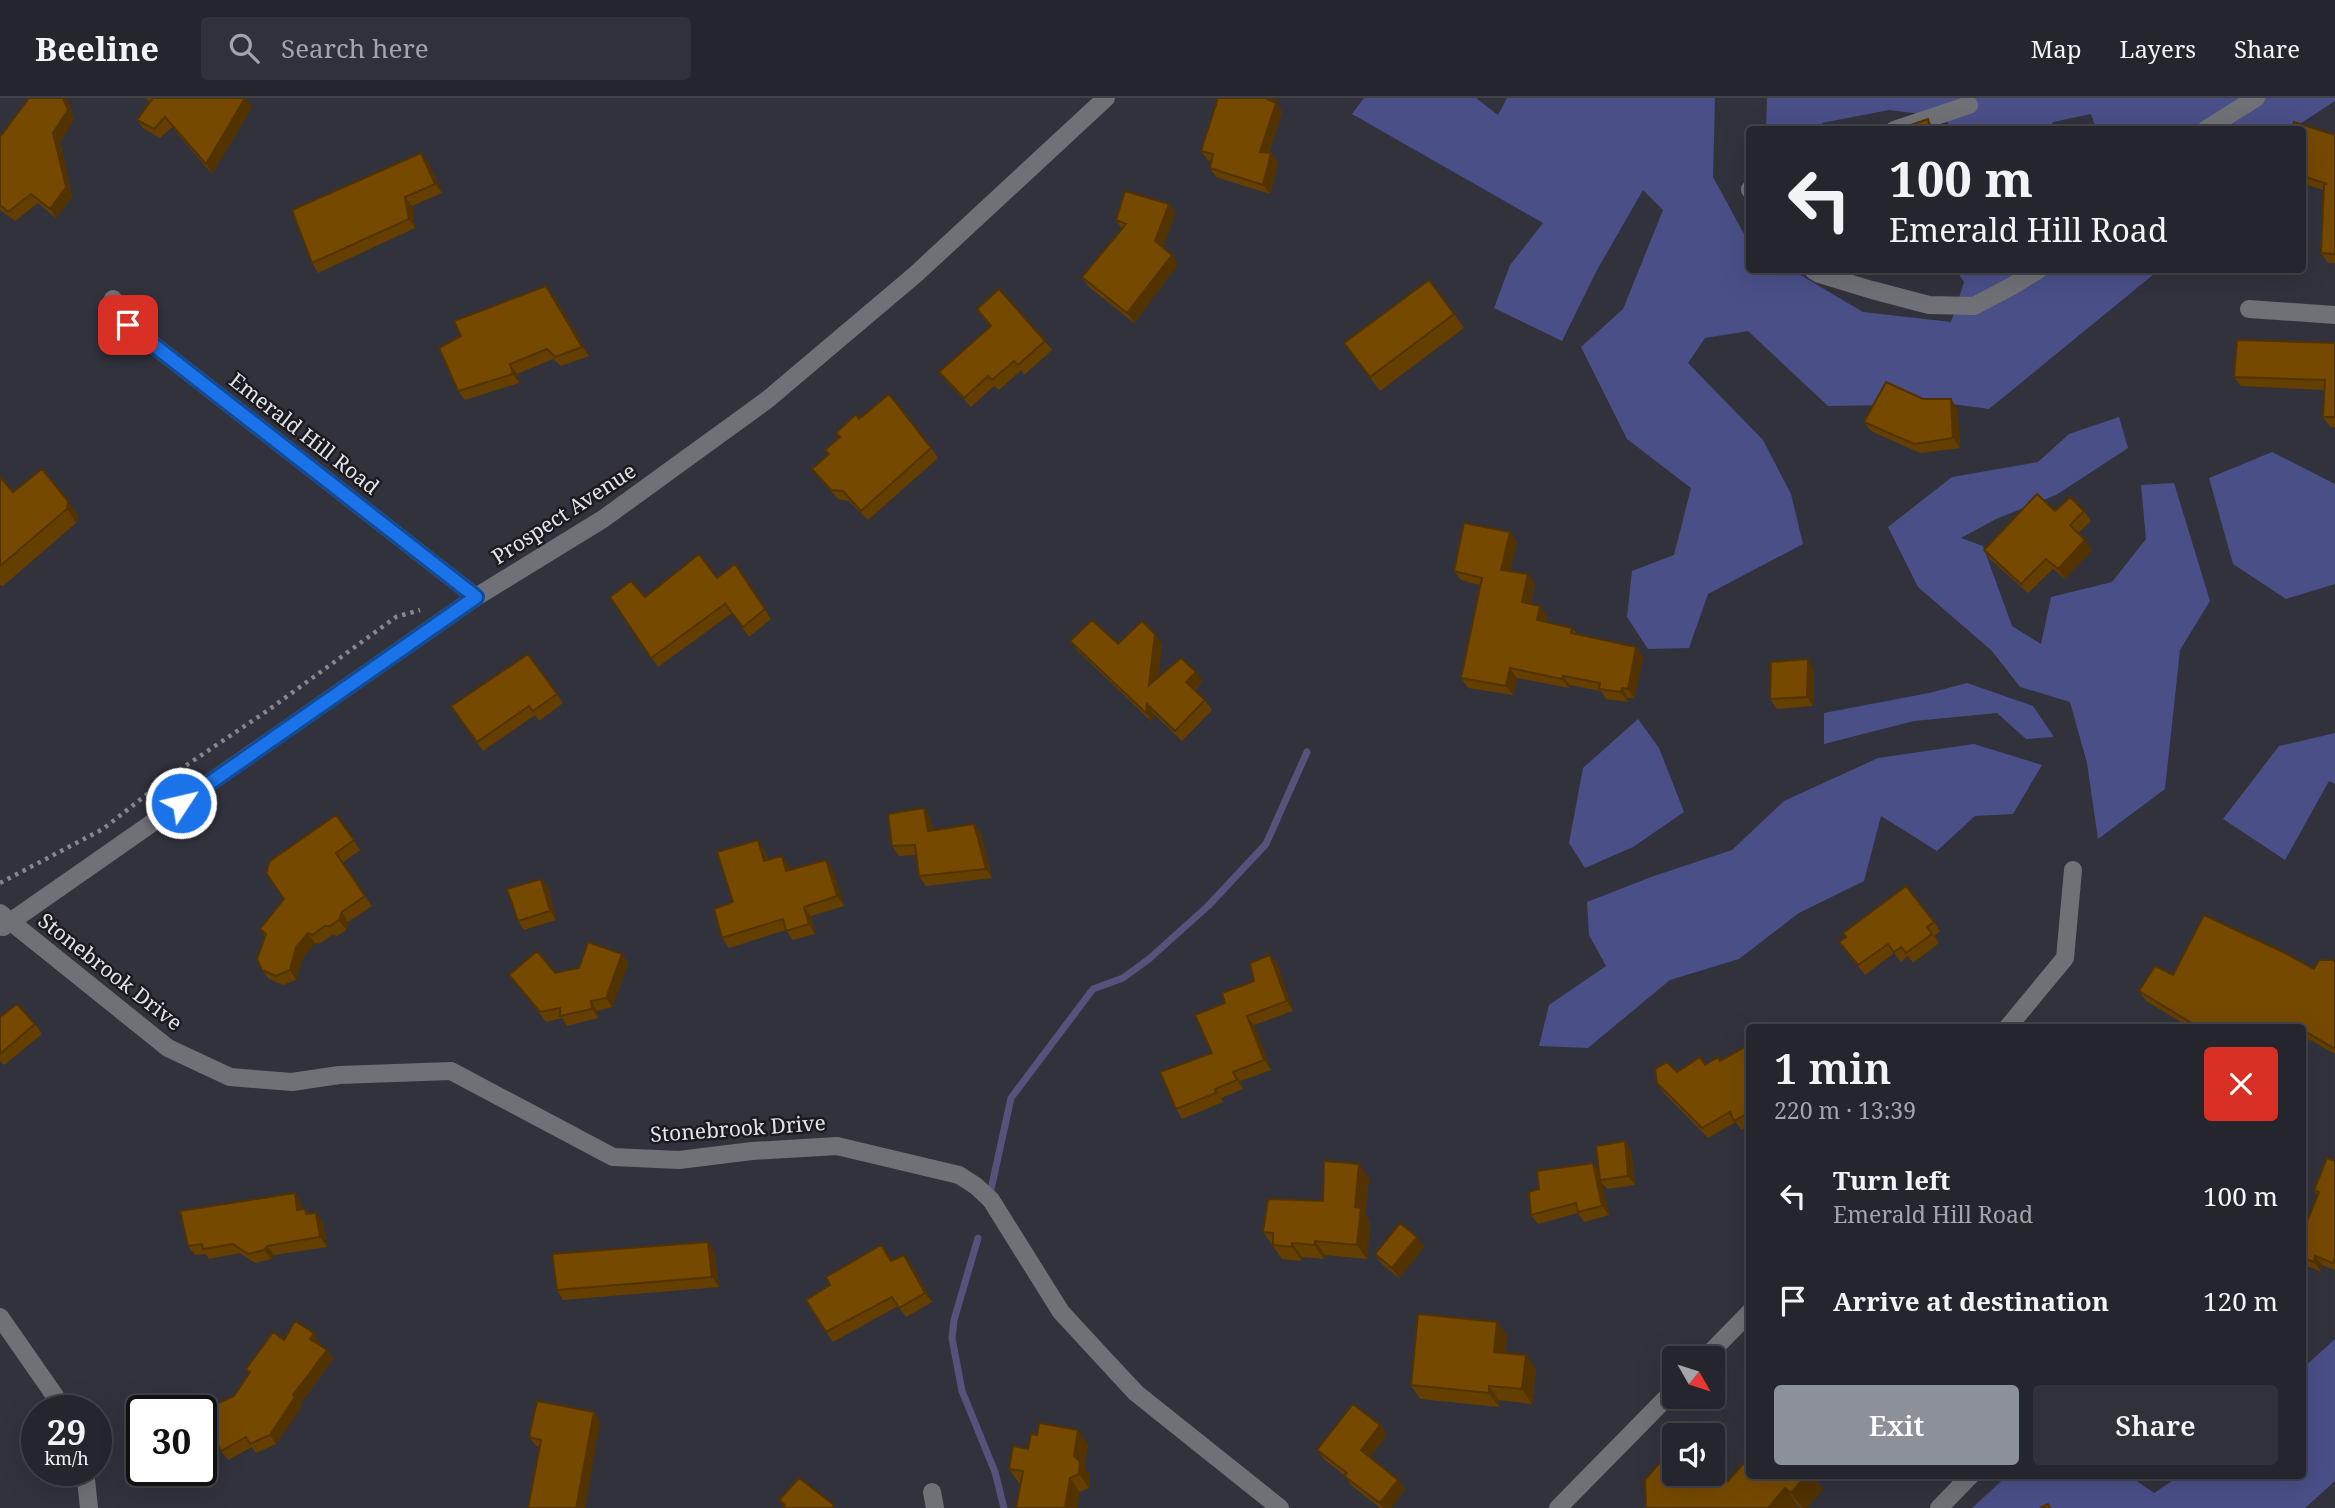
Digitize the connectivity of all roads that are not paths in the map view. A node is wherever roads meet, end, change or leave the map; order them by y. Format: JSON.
{"nodes":[{"id":1,"x":1106,"y":98,"type":"edge"},
{"id":2,"x":2256,"y":98,"type":"edge"},
{"id":3,"x":1969,"y":104,"type":"dead end"},
{"id":4,"x":1906,"y":126,"type":"edge"},
{"id":5,"x":2212,"y":126,"type":"edge"},
{"id":6,"x":1818,"y":273,"type":"edge"},
{"id":7,"x":2033,"y":273,"type":"edge"},
{"id":8,"x":113,"y":299,"type":"dead end"},
{"id":9,"x":2249,"y":309,"type":"dead end"},
{"id":10,"x":2335,"y":315,"type":"edge"},
{"id":11,"x":476,"y":597,"type":"junction"},
{"id":12,"x":2073,"y":870,"type":"dead end"},
{"id":13,"x":3,"y":921,"type":"edge"},
{"id":14,"x":2010,"y":1024,"type":"edge"},
{"id":15,"x":1746,"y":1316,"type":"edge"},
{"id":16,"x":0,"y":1317,"type":"edge"},
{"id":17,"x":1717,"y":1346,"type":"edge"},
{"id":18,"x":54,"y":1395,"type":"edge"},
{"id":19,"x":1662,"y":1402,"type":"edge"},
{"id":20,"x":1968,"y":1479,"type":"edge"},
{"id":21,"x":87,"y":1486,"type":"edge"},
{"id":22,"x":89,"y":1508,"type":"edge"},
{"id":23,"x":1279,"y":1508,"type":"edge"},
{"id":24,"x":1558,"y":1508,"type":"edge"},
{"id":25,"x":1939,"y":1508,"type":"edge"}],
"edges":[{"from":1,"to":11,"type":"street","name":"Prospect Avenue"},
{"from":2,"to":5,"type":"street"},
{"from":3,"to":4,"type":"street"},
{"from":6,"to":7,"type":"street"},
{"from":8,"to":11,"type":"street","name":"Emerald Hill Road"},
{"from":9,"to":10,"type":"street"},
{"from":11,"to":13,"type":"street","name":"Prospect Avenue"},
{"from":12,"to":14,"type":"street"},
{"from":13,"to":23,"type":"street","name":"Stonebrook Drive"},
{"from":15,"to":17,"type":"street"},
{"from":16,"to":18,"type":"street"},
{"from":19,"to":24,"type":"street"},
{"from":20,"to":25,"type":"street"},
{"from":21,"to":22,"type":"street"}]}
